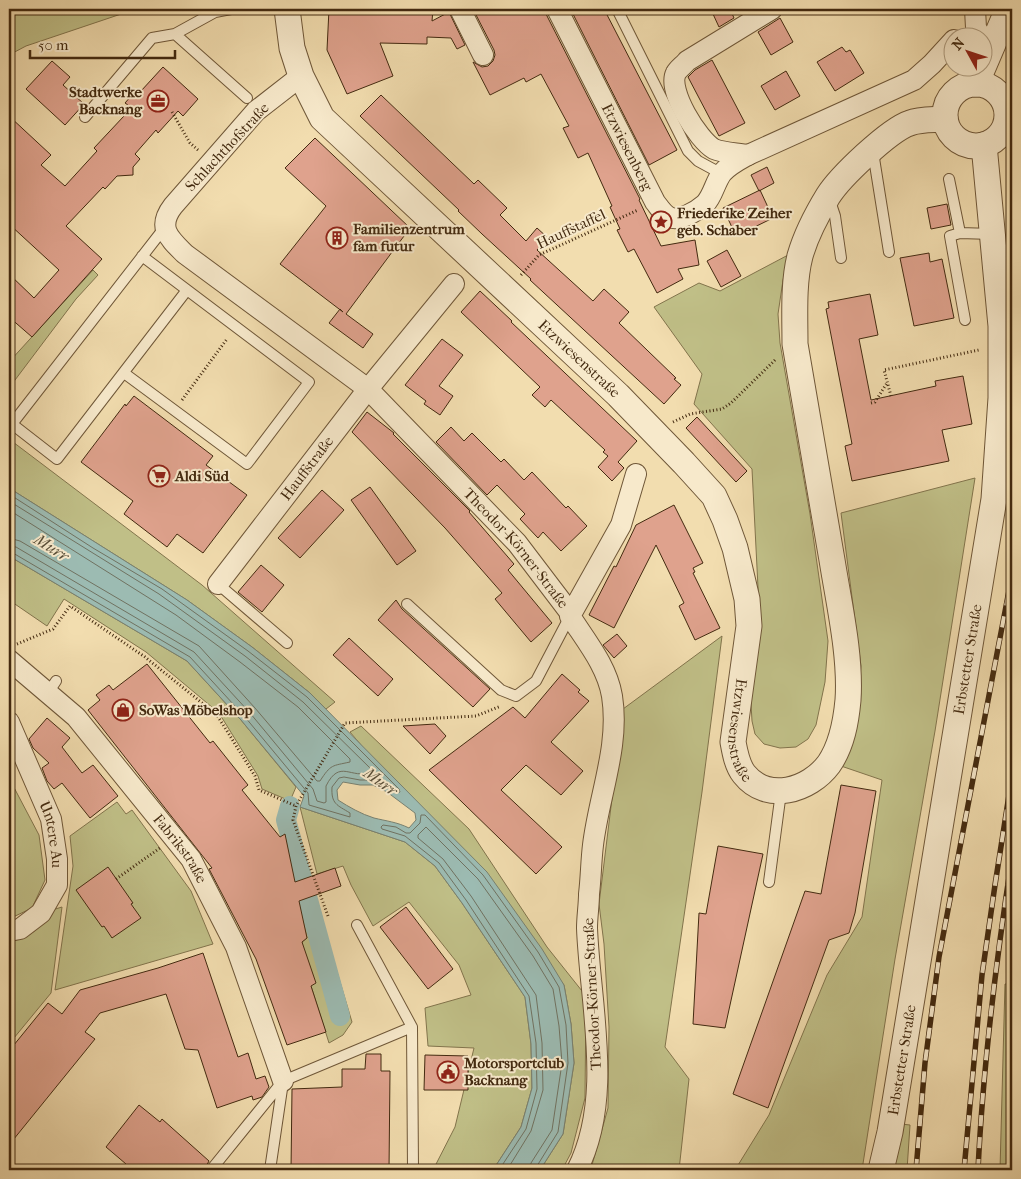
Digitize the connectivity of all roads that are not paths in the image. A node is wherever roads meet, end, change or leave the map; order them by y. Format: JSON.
{"nodes":[{"id":1,"x":231,"y":9,"type":"edge"},
{"id":2,"x":287,"y":9,"type":"edge"},
{"id":3,"x":460,"y":9,"type":"edge"},
{"id":4,"x":557,"y":9,"type":"edge"},
{"id":5,"x":617,"y":9,"type":"edge"},
{"id":6,"x":772,"y":9,"type":"edge"},
{"id":7,"x":1008,"y":9,"type":"edge"},
{"id":8,"x":975,"y":12,"type":"edge"},
{"id":9,"x":963,"y":28,"type":"edge"},
{"id":10,"x":976,"y":28,"type":"edge"},
{"id":11,"x":994,"y":30,"type":"edge"},
{"id":12,"x":175,"y":34,"type":"junction"},
{"id":13,"x":944,"y":51,"type":"edge"},
{"id":14,"x":483,"y":55,"type":"dead end"},
{"id":15,"x":300,"y":76,"type":"junction"},
{"id":16,"x":977,"y":78,"type":"edge"},
{"id":17,"x":976,"y":84,"type":"junction"},
{"id":18,"x":247,"y":98,"type":"dead end"},
{"id":19,"x":85,"y":117,"type":"dead end"},
{"id":20,"x":945,"y":119,"type":"junction"},
{"id":21,"x":984,"y":145,"type":"junction"},
{"id":22,"x":873,"y":148,"type":"junction"},
{"id":23,"x":748,"y":155,"type":"junction"},
{"id":24,"x":722,"y":174,"type":"junction"},
{"id":25,"x":948,"y":179,"type":"dead end"},
{"id":26,"x":828,"y":195,"type":"junction"},
{"id":27,"x":165,"y":227,"type":"junction"},
{"id":28,"x":960,"y":233,"type":"junction"},
{"id":29,"x":992,"y":234,"type":"junction"},
{"id":30,"x":888,"y":252,"type":"dead end"},
{"id":31,"x":142,"y":256,"type":"junction"},
{"id":32,"x":841,"y":258,"type":"dead end"},
{"id":33,"x":454,"y":284,"type":"dead end"},
{"id":34,"x":188,"y":290,"type":"junction"},
{"id":35,"x":965,"y":320,"type":"dead end"},
{"id":36,"x":1007,"y":326,"type":"edge"},
{"id":37,"x":124,"y":373,"type":"junction"},
{"id":38,"x":368,"y":389,"type":"junction"},
{"id":39,"x":636,"y":474,"type":"dead end"},
{"id":40,"x":218,"y":584,"type":"joint"},
{"id":41,"x":407,"y":604,"type":"dead end"},
{"id":42,"x":571,"y":615,"type":"junction"},
{"id":43,"x":287,"y":643,"type":"dead end"},
{"id":44,"x":9,"y":660,"type":"edge"},
{"id":45,"x":9,"y":722,"type":"edge"},
{"id":46,"x":781,"y":792,"type":"junction"},
{"id":47,"x":768,"y":882,"type":"dead end"},
{"id":48,"x":357,"y":926,"type":"dead end"},
{"id":49,"x":9,"y":931,"type":"edge"},
{"id":50,"x":412,"y":1027,"type":"junction"},
{"id":51,"x":283,"y":1081,"type":"junction"},
{"id":52,"x":211,"y":1170,"type":"edge"},
{"id":53,"x":270,"y":1170,"type":"edge"},
{"id":54,"x":413,"y":1170,"type":"edge"},
{"id":55,"x":576,"y":1170,"type":"edge"},
{"id":56,"x":882,"y":1170,"type":"edge"}],
"edges":[{"from":1,"to":12,"type":"lane"},
{"from":2,"to":15,"type":"street","name":"Etzwiesenstraße"},
{"from":3,"to":14,"type":"street"},
{"from":4,"to":24,"type":"street","name":"Etzwiesenberg"},
{"from":5,"to":24,"type":"lane"},
{"from":6,"to":23,"type":"street"},
{"from":7,"to":11,"type":"street"},
{"from":8,"to":9,"type":"street","name":"Etzwiesenberg"},
{"from":8,"to":10,"type":"street"},
{"from":12,"to":18,"type":"lane"},
{"from":12,"to":19,"type":"lane"},
{"from":13,"to":23,"type":"street","name":"Etzwiesenberg"},
{"from":15,"to":27,"type":"street","name":"Schlachthofstraße"},
{"from":15,"to":46,"type":"street","name":"Etzwiesenstraße"},
{"from":16,"to":17,"type":"street"},
{"from":17,"to":20,"type":"street"},
{"from":17,"to":21,"type":"street"},
{"from":20,"to":21,"type":"street"},
{"from":20,"to":22,"type":"street","name":"Etzwiesenstraße"},
{"from":21,"to":29,"type":"street","name":"Erbstetter Straße"},
{"from":22,"to":26,"type":"street","name":"Etzwiesenstraße"},
{"from":22,"to":30,"type":"lane"},
{"from":23,"to":24,"type":"street","name":"Etzwiesenberg"},
{"from":25,"to":28,"type":"lane"},
{"from":26,"to":32,"type":"lane"},
{"from":26,"to":46,"type":"street","name":"Etzwiesenstraße"},
{"from":27,"to":31,"type":"lane"},
{"from":27,"to":38,"type":"street","name":"Theodor-Körner-Straße"},
{"from":28,"to":29,"type":"lane"},
{"from":28,"to":35,"type":"lane"},
{"from":29,"to":36,"type":"street","name":"Erbstetter Straße"},
{"from":31,"to":34,"type":"lane"},
{"from":31,"to":37,"type":"lane"},
{"from":33,"to":38,"type":"street","name":"Hauffstraße"},
{"from":34,"to":37,"type":"lane"},
{"from":34,"to":37,"type":"lane"},
{"from":36,"to":56,"type":"street","name":"Erbstetter Straße"},
{"from":38,"to":40,"type":"street","name":"Hauffstraße"},
{"from":38,"to":42,"type":"street","name":"Theodor-Körner-Straße"},
{"from":39,"to":42,"type":"street"},
{"from":40,"to":43,"type":"lane","name":"Hauffstraße"},
{"from":41,"to":42,"type":"lane"},
{"from":42,"to":55,"type":"street","name":"Theodor-Körner-Straße"},
{"from":44,"to":51,"type":"street","name":"Fabrikstraße"},
{"from":45,"to":49,"type":"street","name":"Untere Au"},
{"from":46,"to":47,"type":"lane"},
{"from":48,"to":50,"type":"lane"},
{"from":50,"to":51,"type":"lane"},
{"from":50,"to":54,"type":"lane"},
{"from":51,"to":52,"type":"lane"},
{"from":51,"to":53,"type":"lane","name":"Fabrikstraße"}]}
